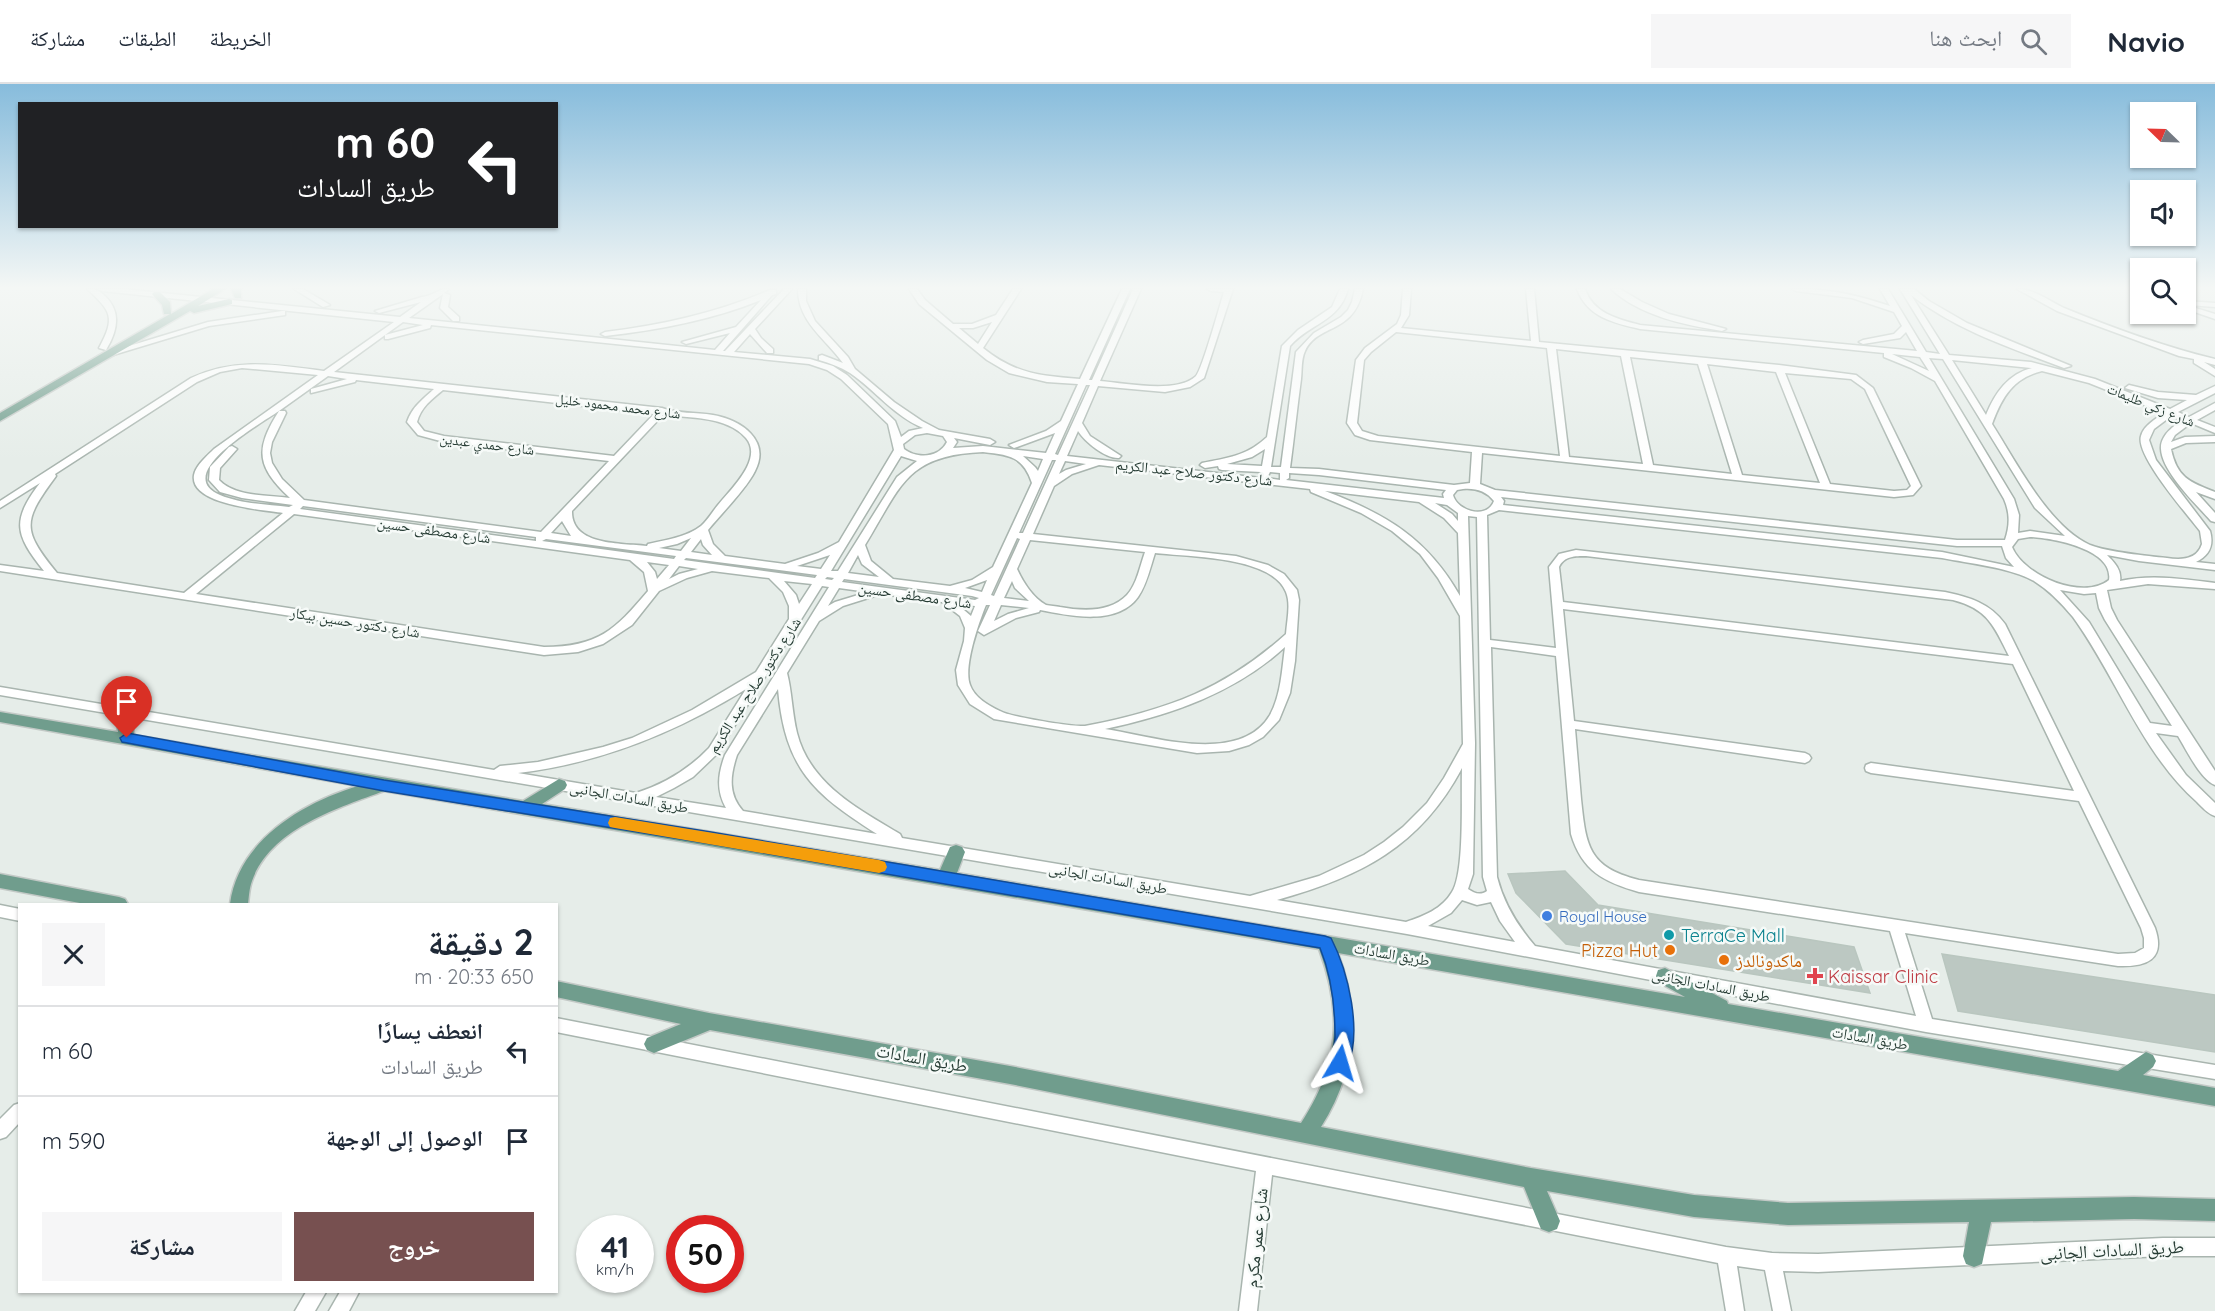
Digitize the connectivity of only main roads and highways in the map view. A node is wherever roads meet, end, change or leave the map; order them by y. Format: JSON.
{"nodes":[{"id":1,"x":114,"y":346,"type":"edge"},
{"id":2,"x":106,"y":351,"type":"junction"},
{"id":3,"x":0,"y":408,"type":"edge"},
{"id":4,"x":0,"y":418,"type":"edge"},
{"id":5,"x":123,"y":710,"type":"road end"},
{"id":6,"x":0,"y":717,"type":"edge"},
{"id":7,"x":127,"y":738,"type":"junction"},
{"id":8,"x":384,"y":785,"type":"junction"},
{"id":9,"x":559,"y":785,"type":"road end"},
{"id":10,"x":525,"y":808,"type":"junction"},
{"id":11,"x":956,"y":852,"type":"road end"},
{"id":12,"x":946,"y":878,"type":"junction"},
{"id":13,"x":0,"y":881,"type":"edge"},
{"id":14,"x":114,"y":903,"type":"edge"},
{"id":15,"x":239,"y":903,"type":"edge"},
{"id":16,"x":1325,"y":942,"type":"junction"},
{"id":17,"x":1665,"y":976,"type":"road end"},
{"id":18,"x":558,"y":989,"type":"edge"},
{"id":19,"x":1731,"y":1013,"type":"junction"},
{"id":20,"x":708,"y":1021,"type":"junction"},
{"id":21,"x":654,"y":1044,"type":"road end"},
{"id":22,"x":2146,"y":1061,"type":"road end"},
{"id":23,"x":2120,"y":1081,"type":"junction"},
{"id":24,"x":2215,"y":1097,"type":"edge"},
{"id":25,"x":1305,"y":1134,"type":"junction"},
{"id":26,"x":1531,"y":1178,"type":"junction"},
{"id":27,"x":1982,"y":1210,"type":"junction"},
{"id":28,"x":2215,"y":1210,"type":"edge"},
{"id":29,"x":1549,"y":1221,"type":"road end"},
{"id":30,"x":1974,"y":1256,"type":"road end"}],
"edges":[{"from":1,"to":2,"type":"main road"},
{"from":2,"to":3,"type":"main road"},
{"from":2,"to":4,"type":"main road"},
{"from":5,"to":7,"type":"main road"},
{"from":6,"to":7,"type":"main road","name":"طريق السادات"},
{"from":7,"to":8,"type":"main road","name":"طريق السادات"},
{"from":8,"to":10,"type":"main road","name":"طريق السادات"},
{"from":8,"to":15,"type":"main road"},
{"from":9,"to":10,"type":"main road"},
{"from":10,"to":12,"type":"main road","name":"طريق السادات"},
{"from":11,"to":12,"type":"main road"},
{"from":12,"to":16,"type":"main road","name":"طريق السادات"},
{"from":13,"to":14,"type":"main road"},
{"from":16,"to":19,"type":"main road","name":"طريق السادات"},
{"from":16,"to":25,"type":"main road"},
{"from":17,"to":19,"type":"main road"},
{"from":18,"to":20,"type":"main road","name":"طريق السادات"},
{"from":19,"to":23,"type":"main road","name":"طريق السادات"},
{"from":20,"to":21,"type":"main road"},
{"from":20,"to":25,"type":"main road","name":"طريق السادات"},
{"from":22,"to":23,"type":"main road"},
{"from":23,"to":24,"type":"main road","name":"طريق السادات"},
{"from":25,"to":26,"type":"main road","name":"طريق السادات"},
{"from":26,"to":27,"type":"main road","name":"طريق السادات"},
{"from":26,"to":29,"type":"main road"},
{"from":27,"to":28,"type":"main road","name":"طريق السادات"},
{"from":27,"to":30,"type":"main road"}]}
